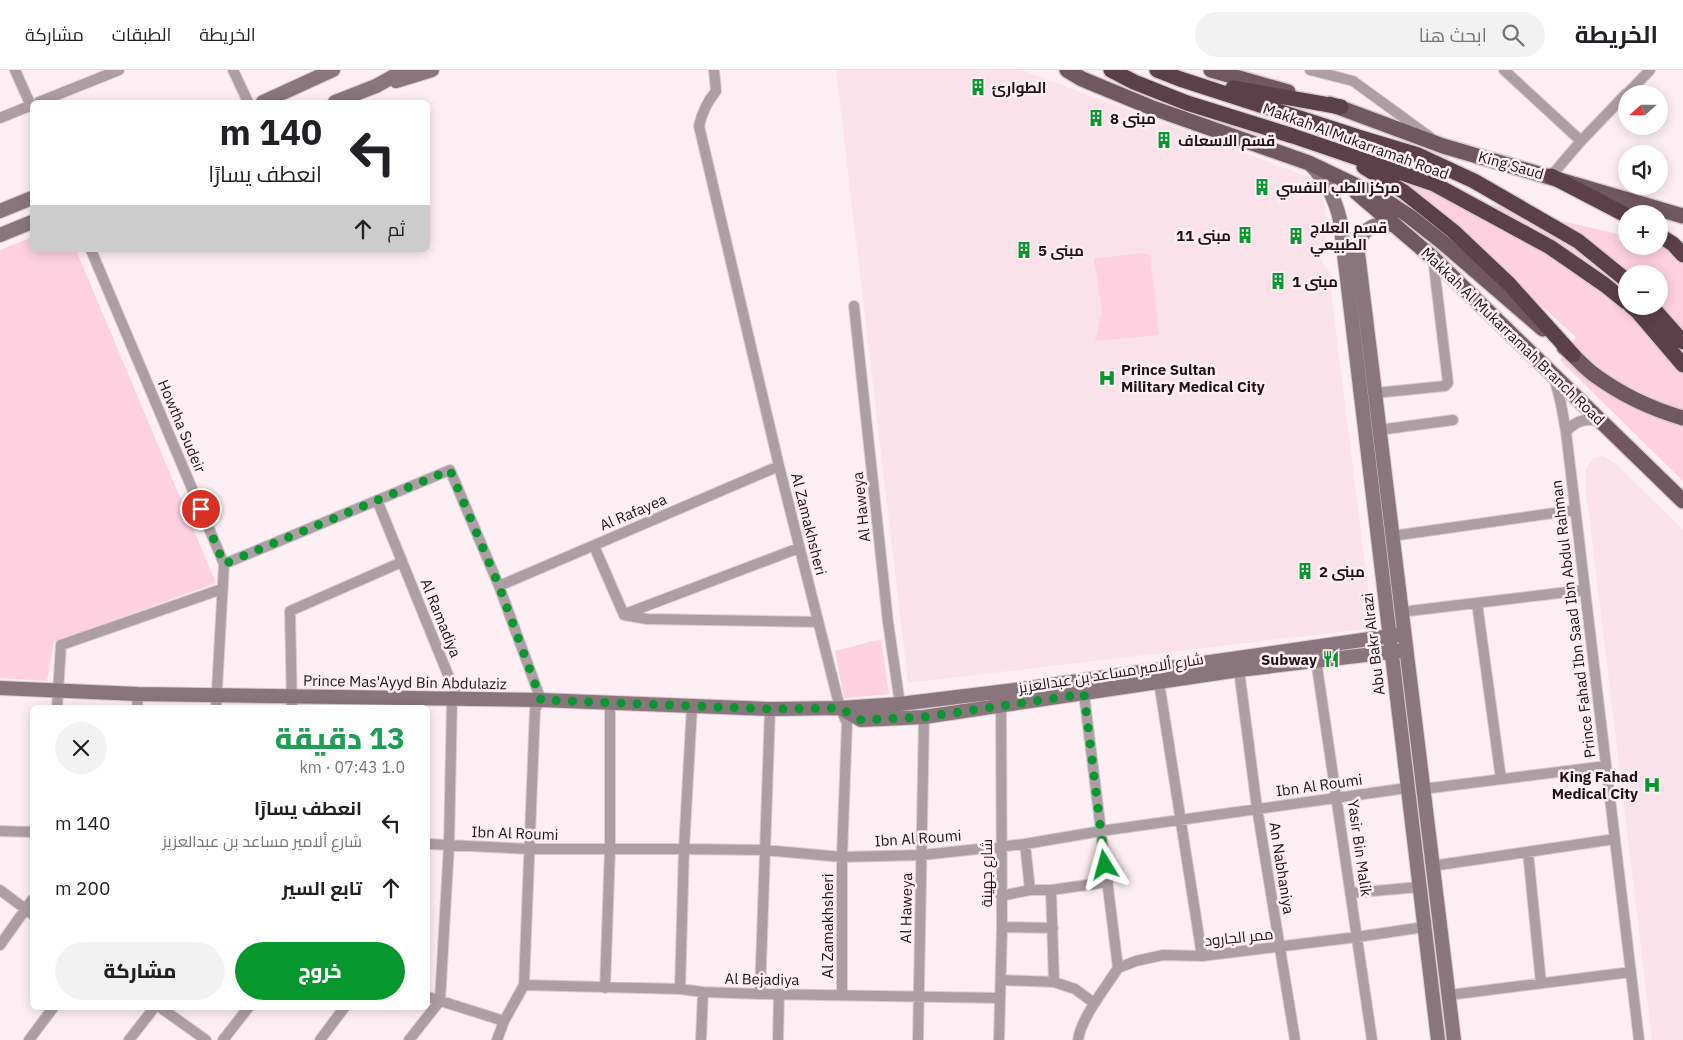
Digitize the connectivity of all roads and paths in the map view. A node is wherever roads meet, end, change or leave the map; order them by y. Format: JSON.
{"nodes":[{"id":1,"x":15,"y":70,"type":"edge"},
{"id":2,"x":120,"y":70,"type":"edge"},
{"id":3,"x":233,"y":70,"type":"edge"},
{"id":4,"x":333,"y":70,"type":"edge"},
{"id":5,"x":406,"y":70,"type":"edge"},
{"id":6,"x":432,"y":70,"type":"edge"},
{"id":7,"x":714,"y":70,"type":"edge"},
{"id":8,"x":1067,"y":70,"type":"edge"},
{"id":9,"x":1111,"y":70,"type":"edge"},
{"id":10,"x":1157,"y":70,"type":"edge"},
{"id":11,"x":1211,"y":70,"type":"edge"},
{"id":12,"x":1310,"y":70,"type":"edge"},
{"id":13,"x":1504,"y":70,"type":"edge"},
{"id":14,"x":1646,"y":71,"type":"edge"},
{"id":15,"x":1180,"y":79,"type":"junction"},
{"id":16,"x":1634,"y":85,"type":"edge"},
{"id":17,"x":376,"y":86,"type":"junction"},
{"id":18,"x":31,"y":100,"type":"edge"},
{"id":19,"x":46,"y":100,"type":"edge"},
{"id":20,"x":247,"y":100,"type":"edge"},
{"id":21,"x":266,"y":100,"type":"edge"},
{"id":22,"x":340,"y":100,"type":"edge"},
{"id":23,"x":1618,"y":102,"type":"edge"},
{"id":24,"x":30,"y":107,"type":"edge"},
{"id":25,"x":1341,"y":107,"type":"junction"},
{"id":26,"x":0,"y":118,"type":"edge"},
{"id":27,"x":1581,"y":141,"type":"junction"},
{"id":28,"x":1443,"y":146,"type":"junction"},
{"id":29,"x":1340,"y":152,"type":"junction"},
{"id":30,"x":1308,"y":163,"type":"junction"},
{"id":31,"x":1338,"y":176,"type":"junction"},
{"id":32,"x":1550,"y":176,"type":"junction"},
{"id":33,"x":30,"y":199,"type":"edge"},
{"id":34,"x":1618,"y":210,"type":"edge"},
{"id":35,"x":0,"y":211,"type":"edge"},
{"id":36,"x":1683,"y":216,"type":"edge"},
{"id":37,"x":30,"y":223,"type":"edge"},
{"id":38,"x":1396,"y":226,"type":"junction"},
{"id":39,"x":0,"y":236,"type":"edge"},
{"id":40,"x":1668,"y":241,"type":"edge"},
{"id":41,"x":92,"y":252,"type":"edge"},
{"id":42,"x":1683,"y":255,"type":"edge"},
{"id":43,"x":1433,"y":258,"type":"junction"},
{"id":44,"x":1618,"y":274,"type":"edge"},
{"id":45,"x":1618,"y":296,"type":"edge"},
{"id":46,"x":854,"y":306,"type":"dead end"},
{"id":47,"x":1641,"y":315,"type":"edge"},
{"id":48,"x":1659,"y":315,"type":"edge"},
{"id":49,"x":1683,"y":342,"type":"edge"},
{"id":50,"x":1573,"y":355,"type":"junction"},
{"id":51,"x":1683,"y":365,"type":"edge"},
{"id":52,"x":1553,"y":376,"type":"junction"},
{"id":53,"x":1375,"y":393,"type":"junction"},
{"id":54,"x":1683,"y":418,"type":"edge"},
{"id":55,"x":1453,"y":420,"type":"dead end"},
{"id":56,"x":1605,"y":425,"type":"junction"},
{"id":57,"x":1379,"y":430,"type":"junction"},
{"id":58,"x":1566,"y":432,"type":"junction"},
{"id":59,"x":779,"y":466,"type":"junction"},
{"id":60,"x":377,"y":500,"type":"junction"},
{"id":61,"x":1683,"y":501,"type":"edge"},
{"id":62,"x":1575,"y":510,"type":"junction"},
{"id":63,"x":1392,"y":536,"type":"junction"},
{"id":64,"x":594,"y":546,"type":"junction"},
{"id":65,"x":799,"y":548,"type":"junction"},
{"id":66,"x":402,"y":562,"type":"junction"},
{"id":67,"x":224,"y":564,"type":"junction"},
{"id":68,"x":499,"y":586,"type":"junction"},
{"id":69,"x":222,"y":589,"type":"junction"},
{"id":70,"x":1584,"y":590,"type":"junction"},
{"id":71,"x":1477,"y":603,"type":"junction"},
{"id":72,"x":1402,"y":612,"type":"junction"},
{"id":73,"x":624,"y":615,"type":"junction"},
{"id":74,"x":818,"y":622,"type":"junction"},
{"id":75,"x":1404,"y":634,"type":"junction"},
{"id":76,"x":1389,"y":636,"type":"junction"},
{"id":77,"x":1406,"y":650,"type":"junction"},
{"id":78,"x":1391,"y":652,"type":"junction"},
{"id":79,"x":1316,"y":660,"type":"junction"},
{"id":80,"x":1239,"y":670,"type":"junction"},
{"id":81,"x":1159,"y":682,"type":"junction"},
{"id":82,"x":0,"y":688,"type":"edge"},
{"id":83,"x":57,"y":689,"type":"junction"},
{"id":84,"x":1055,"y":691,"type":"junction"},
{"id":85,"x":1084,"y":694,"type":"junction"},
{"id":86,"x":452,"y":699,"type":"junction"},
{"id":87,"x":541,"y":700,"type":"junction"},
{"id":88,"x":138,"y":701,"type":"edge"},
{"id":89,"x":216,"y":702,"type":"edge"},
{"id":90,"x":292,"y":702,"type":"edge"},
{"id":91,"x":377,"y":703,"type":"edge"},
{"id":92,"x":610,"y":703,"type":"junction"},
{"id":93,"x":900,"y":704,"type":"junction"},
{"id":94,"x":56,"y":705,"type":"edge"},
{"id":95,"x":692,"y":706,"type":"junction"},
{"id":96,"x":1001,"y":706,"type":"junction"},
{"id":97,"x":840,"y":708,"type":"junction"},
{"id":98,"x":770,"y":709,"type":"junction"},
{"id":99,"x":924,"y":717,"type":"junction"},
{"id":100,"x":1606,"y":766,"type":"junction"},
{"id":101,"x":1501,"y":779,"type":"junction"},
{"id":102,"x":1407,"y":788,"type":"junction"},
{"id":103,"x":1423,"y":789,"type":"junction"},
{"id":104,"x":1337,"y":798,"type":"junction"},
{"id":105,"x":1257,"y":808,"type":"junction"},
{"id":106,"x":1180,"y":820,"type":"junction"},
{"id":107,"x":0,"y":830,"type":"edge"},
{"id":108,"x":1101,"y":831,"type":"junction"},
{"id":109,"x":30,"y":832,"type":"edge"},
{"id":110,"x":1615,"y":839,"type":"junction"},
{"id":111,"x":430,"y":844,"type":"edge"},
{"id":112,"x":1025,"y":844,"type":"junction"},
{"id":113,"x":448,"y":845,"type":"junction"},
{"id":114,"x":1002,"y":847,"type":"junction"},
{"id":115,"x":530,"y":849,"type":"junction"},
{"id":116,"x":610,"y":849,"type":"junction"},
{"id":117,"x":684,"y":849,"type":"junction"},
{"id":118,"x":764,"y":850,"type":"junction"},
{"id":119,"x":1528,"y":852,"type":"junction"},
{"id":120,"x":922,"y":856,"type":"junction"},
{"id":121,"x":842,"y":857,"type":"junction"},
{"id":122,"x":1432,"y":866,"type":"junction"},
{"id":123,"x":1108,"y":882,"type":"junction"},
{"id":124,"x":1419,"y":886,"type":"junction"},
{"id":125,"x":0,"y":890,"type":"edge"},
{"id":126,"x":1030,"y":890,"type":"junction"},
{"id":127,"x":1051,"y":890,"type":"junction"},
{"id":128,"x":1351,"y":894,"type":"junction"},
{"id":129,"x":1001,"y":896,"type":"junction"},
{"id":130,"x":29,"y":912,"type":"edge"},
{"id":131,"x":1002,"y":927,"type":"junction"},
{"id":132,"x":1424,"y":927,"type":"junction"},
{"id":133,"x":1053,"y":928,"type":"junction"},
{"id":134,"x":1358,"y":937,"type":"junction"},
{"id":135,"x":0,"y":945,"type":"edge"},
{"id":136,"x":1279,"y":947,"type":"junction"},
{"id":137,"x":1202,"y":956,"type":"junction"},
{"id":138,"x":1118,"y":968,"type":"junction"},
{"id":139,"x":1631,"y":972,"type":"junction"},
{"id":140,"x":1001,"y":980,"type":"junction"},
{"id":141,"x":1054,"y":982,"type":"junction"},
{"id":142,"x":1541,"y":983,"type":"junction"},
{"id":143,"x":524,"y":985,"type":"junction"},
{"id":144,"x":605,"y":988,"type":"junction"},
{"id":145,"x":680,"y":989,"type":"junction"},
{"id":146,"x":703,"y":992,"type":"junction"},
{"id":147,"x":760,"y":994,"type":"junction"},
{"id":148,"x":779,"y":994,"type":"junction"},
{"id":149,"x":842,"y":995,"type":"junction"},
{"id":150,"x":1449,"y":995,"type":"junction"},
{"id":151,"x":430,"y":997,"type":"edge"},
{"id":152,"x":920,"y":997,"type":"junction"},
{"id":153,"x":1000,"y":998,"type":"junction"},
{"id":154,"x":440,"y":1001,"type":"junction"},
{"id":155,"x":1094,"y":1003,"type":"junction"},
{"id":156,"x":52,"y":1010,"type":"edge"},
{"id":157,"x":152,"y":1010,"type":"edge"},
{"id":158,"x":164,"y":1010,"type":"edge"},
{"id":159,"x":246,"y":1010,"type":"edge"},
{"id":160,"x":342,"y":1010,"type":"edge"},
{"id":161,"x":504,"y":1020,"type":"junction"},
{"id":162,"x":29,"y":1040,"type":"edge"},
{"id":163,"x":129,"y":1040,"type":"edge"},
{"id":164,"x":206,"y":1040,"type":"edge"},
{"id":165,"x":223,"y":1040,"type":"edge"},
{"id":166,"x":320,"y":1040,"type":"edge"},
{"id":167,"x":409,"y":1040,"type":"edge"},
{"id":168,"x":497,"y":1040,"type":"edge"},
{"id":169,"x":701,"y":1040,"type":"edge"},
{"id":170,"x":778,"y":1040,"type":"edge"},
{"id":171,"x":918,"y":1040,"type":"edge"},
{"id":172,"x":999,"y":1040,"type":"edge"},
{"id":173,"x":1078,"y":1040,"type":"edge"},
{"id":174,"x":1295,"y":1040,"type":"edge"},
{"id":175,"x":1372,"y":1040,"type":"edge"},
{"id":176,"x":1438,"y":1040,"type":"edge"},
{"id":177,"x":1454,"y":1040,"type":"edge"},
{"id":178,"x":1639,"y":1040,"type":"edge"}],
"edges":[{"from":1,"to":18,"type":"street"},
{"from":2,"to":19,"type":"street"},
{"from":3,"to":20,"type":"street"},
{"from":4,"to":21,"type":"street"},
{"from":5,"to":17,"type":"street"},
{"from":6,"to":17,"type":"street"},
{"from":7,"to":59,"type":"street","name":"Al Zamakhsheri"},
{"from":8,"to":30,"type":"main road"},
{"from":9,"to":29,"type":"highway","name":"Makkah Al Mukarramah Road"},
{"from":10,"to":15,"type":"highway","name":"Makkah Al Mukarramah Road"},
{"from":11,"to":25,"type":"main road"},
{"from":12,"to":28,"type":"street"},
{"from":13,"to":27,"type":"street"},
{"from":14,"to":16,"type":"street"},
{"from":15,"to":25,"type":"highway"},
{"from":15,"to":44,"type":"highway","name":"Makkah Al Mukarramah Road"},
{"from":17,"to":22,"type":"street"},
{"from":23,"to":27,"type":"street"},
{"from":24,"to":26,"type":"street"},
{"from":25,"to":28,"type":"main road","name":"King Saud"},
{"from":27,"to":32,"type":"street"},
{"from":28,"to":32,"type":"main road","name":"King Saud"},
{"from":29,"to":45,"type":"highway","name":"Makkah Al Mukarramah Road"},
{"from":29,"to":50,"type":"highway"},
{"from":30,"to":31,"type":"main road"},
{"from":30,"to":76,"type":"street","name":"Abu Bakr Alrazi"},
{"from":31,"to":38,"type":"main road","name":"Makkah Al Mukarramah Branch Road"},
{"from":31,"to":50,"type":"main road"},
{"from":32,"to":34,"type":"highway"},
{"from":32,"to":36,"type":"main road","name":"King Saud"},
{"from":33,"to":35,"type":"street"},
{"from":37,"to":39,"type":"street"},
{"from":38,"to":43,"type":"main road","name":"Makkah Al Mukarramah Branch Road"},
{"from":38,"to":53,"type":"street"},
{"from":40,"to":42,"type":"highway"},
{"from":41,"to":67,"type":"street","name":"Howtha Sudeir"},
{"from":43,"to":52,"type":"main road","name":"Makkah Al Mukarramah Branch Road"},
{"from":43,"to":53,"type":"street"},
{"from":46,"to":93,"type":"street","name":"Al Haweya"},
{"from":47,"to":51,"type":"highway"},
{"from":48,"to":49,"type":"highway"},
{"from":50,"to":54,"type":"main road"},
{"from":52,"to":56,"type":"main road","name":"Makkah Al Mukarramah Branch Road"},
{"from":52,"to":58,"type":"street","name":"Prince Fahad Ibn Saad Ibn Abdul Rahman"},
{"from":53,"to":57,"type":"street"},
{"from":55,"to":57,"type":"street"},
{"from":56,"to":58,"type":"street"},
{"from":56,"to":61,"type":"main road","name":"Makkah Al Mukarramah Branch Road"},
{"from":57,"to":63,"type":"street"},
{"from":58,"to":62,"type":"street","name":"Prince Fahad Ibn Saad Ibn Abdul Rahman"},
{"from":59,"to":64,"type":"street","name":"Al Rafayea"},
{"from":59,"to":65,"type":"street","name":"Al Zamakhsheri"},
{"from":60,"to":66,"type":"street","name":"Al Ramadiya"},
{"from":60,"to":67,"type":"street"},
{"from":60,"to":68,"type":"street"},
{"from":62,"to":63,"type":"street"},
{"from":62,"to":70,"type":"street","name":"Prince Fahad Ibn Saad Ibn Abdul Rahman"},
{"from":63,"to":72,"type":"street"},
{"from":64,"to":68,"type":"street","name":"Al Rafayea"},
{"from":64,"to":73,"type":"street"},
{"from":65,"to":73,"type":"street"},
{"from":65,"to":74,"type":"street","name":"Al Zamakhsheri"},
{"from":66,"to":86,"type":"street","name":"Al Ramadiya"},
{"from":66,"to":90,"type":"street"},
{"from":67,"to":69,"type":"street","name":"Howtha Sudeir"},
{"from":68,"to":87,"type":"street"},
{"from":69,"to":83,"type":"street"},
{"from":69,"to":89,"type":"street","name":"Howtha Sudeir"},
{"from":70,"to":71,"type":"street"},
{"from":70,"to":100,"type":"street","name":"Prince Fahad Ibn Saad Ibn Abdul Rahman"},
{"from":71,"to":72,"type":"street"},
{"from":71,"to":101,"type":"street"},
{"from":72,"to":75,"type":"street"},
{"from":73,"to":74,"type":"street"},
{"from":74,"to":97,"type":"street","name":"Al Zamakhsheri"},
{"from":75,"to":76,"type":"street"},
{"from":75,"to":77,"type":"street"},
{"from":76,"to":78,"type":"street","name":"Abu Bakr Alrazi"},
{"from":76,"to":84,"type":"street"},
{"from":77,"to":78,"type":"street","name":"شارع ألامير مساعد بن عبدالعزيز"},
{"from":77,"to":103,"type":"street"},
{"from":78,"to":79,"type":"street","name":"شارع ألامير مساعد بن عبدالعزيز"},
{"from":78,"to":102,"type":"street","name":"Abu Bakr Alrazi"},
{"from":79,"to":80,"type":"street","name":"شارع ألامير مساعد بن عبدالعزيز"},
{"from":79,"to":104,"type":"street","name":"Yasir Bin Malik"},
{"from":80,"to":81,"type":"street","name":"شارع ألامير مساعد بن عبدالعزيز"},
{"from":80,"to":105,"type":"street","name":"An Nabhaniya"},
{"from":81,"to":85,"type":"street","name":"شارع ألامير مساعد بن عبدالعزيز"},
{"from":81,"to":106,"type":"street"},
{"from":82,"to":83,"type":"street","name":"Prince Mas'Ayyd Bin Abdulaziz"},
{"from":83,"to":88,"type":"street","name":"Prince Mas'Ayyd Bin Abdulaziz"},
{"from":83,"to":94,"type":"street"},
{"from":84,"to":85,"type":"street","name":"شارع ألامير مساعد بن عبدالعزيز"},
{"from":84,"to":93,"type":"street","name":"Prince Mas'Ayyd Bin Abdulaziz"},
{"from":84,"to":96,"type":"street","name":"شارع ألامير مساعد بن عبدالعزيز"},
{"from":85,"to":108,"type":"street"},
{"from":86,"to":87,"type":"street","name":"Prince Mas'Ayyd Bin Abdulaziz"},
{"from":86,"to":91,"type":"street","name":"Prince Mas'Ayyd Bin Abdulaziz"},
{"from":86,"to":113,"type":"street","name":"Al Ramadiya"},
{"from":87,"to":92,"type":"street","name":"Prince Mas'Ayyd Bin Abdulaziz"},
{"from":87,"to":115,"type":"street"},
{"from":88,"to":89,"type":"street","name":"Prince Mas'Ayyd Bin Abdulaziz"},
{"from":89,"to":90,"type":"street","name":"Prince Mas'Ayyd Bin Abdulaziz"},
{"from":90,"to":91,"type":"street","name":"Prince Mas'Ayyd Bin Abdulaziz"},
{"from":92,"to":95,"type":"street","name":"Prince Mas'Ayyd Bin Abdulaziz"},
{"from":92,"to":116,"type":"street"},
{"from":93,"to":97,"type":"street","name":"Prince Mas'Ayyd Bin Abdulaziz"},
{"from":95,"to":98,"type":"street","name":"Prince Mas'Ayyd Bin Abdulaziz"},
{"from":95,"to":117,"type":"street"},
{"from":96,"to":99,"type":"street","name":"شارع ألامير مساعد بن عبدالعزيز"},
{"from":96,"to":114,"type":"street","name":"شارع جهينة"},
{"from":97,"to":98,"type":"street","name":"Prince Mas'Ayyd Bin Abdulaziz"},
{"from":97,"to":99,"type":"street","name":"شارع ألامير مساعد بن عبدالعزيز"},
{"from":97,"to":121,"type":"street","name":"Al Zamakhsheri"},
{"from":98,"to":118,"type":"street"},
{"from":99,"to":120,"type":"street","name":"Al Haweya"},
{"from":100,"to":101,"type":"street"},
{"from":100,"to":110,"type":"street","name":"Prince Fahad Ibn Saad Ibn Abdul Rahman"},
{"from":101,"to":103,"type":"street"},
{"from":102,"to":104,"type":"street","name":"Ibn Al Roumi"},
{"from":102,"to":124,"type":"street","name":"Abu Bakr Alrazi"},
{"from":103,"to":122,"type":"street"},
{"from":104,"to":105,"type":"street","name":"Ibn Al Roumi"},
{"from":104,"to":128,"type":"street","name":"Yasir Bin Malik"},
{"from":105,"to":106,"type":"street","name":"Ibn Al Roumi"},
{"from":105,"to":136,"type":"street","name":"An Nabhaniya"},
{"from":106,"to":108,"type":"street","name":"Ibn Al Roumi"},
{"from":106,"to":137,"type":"street"},
{"from":107,"to":109,"type":"street"},
{"from":108,"to":112,"type":"street","name":"Ibn Al Roumi"},
{"from":108,"to":123,"type":"street"},
{"from":110,"to":119,"type":"street"},
{"from":110,"to":139,"type":"street","name":"Prince Fahad Ibn Saad Ibn Abdul Rahman"},
{"from":111,"to":113,"type":"street","name":"Ibn Al Roumi"},
{"from":112,"to":114,"type":"street","name":"Ibn Al Roumi"},
{"from":112,"to":126,"type":"street"},
{"from":113,"to":115,"type":"street","name":"Ibn Al Roumi"},
{"from":113,"to":154,"type":"street","name":"Al Ramadiya"},
{"from":114,"to":120,"type":"street","name":"Ibn Al Roumi"},
{"from":114,"to":129,"type":"street","name":"شارع جهينة"},
{"from":115,"to":116,"type":"street","name":"Ibn Al Roumi"},
{"from":115,"to":143,"type":"street"},
{"from":116,"to":117,"type":"street","name":"Ibn Al Roumi"},
{"from":116,"to":144,"type":"street"},
{"from":117,"to":118,"type":"street","name":"Ibn Al Roumi"},
{"from":117,"to":145,"type":"street"},
{"from":118,"to":121,"type":"street","name":"Ibn Al Roumi"},
{"from":118,"to":147,"type":"street"},
{"from":119,"to":122,"type":"street"},
{"from":119,"to":142,"type":"street"},
{"from":120,"to":121,"type":"street","name":"Ibn Al Roumi"},
{"from":120,"to":152,"type":"street","name":"Al Haweya"},
{"from":121,"to":149,"type":"street","name":"Al Zamakhsheri"},
{"from":122,"to":150,"type":"street"},
{"from":123,"to":127,"type":"street"},
{"from":123,"to":138,"type":"street"},
{"from":124,"to":128,"type":"street"},
{"from":124,"to":132,"type":"street","name":"Abu Bakr Alrazi"},
{"from":125,"to":130,"type":"street"},
{"from":126,"to":127,"type":"street"},
{"from":126,"to":129,"type":"street"},
{"from":127,"to":133,"type":"street"},
{"from":128,"to":134,"type":"street","name":"Yasir Bin Malik"},
{"from":129,"to":131,"type":"street","name":"شارع جهينة"},
{"from":130,"to":135,"type":"street"},
{"from":131,"to":133,"type":"street"},
{"from":131,"to":140,"type":"street","name":"شارع جهينة"},
{"from":132,"to":134,"type":"street","name":"ممر الجارود"},
{"from":132,"to":176,"type":"street","name":"Abu Bakr Alrazi"},
{"from":133,"to":141,"type":"street"},
{"from":134,"to":136,"type":"street","name":"ممر الجارود"},
{"from":134,"to":175,"type":"street","name":"Yasir Bin Malik"},
{"from":136,"to":137,"type":"street","name":"ممر الجارود"},
{"from":136,"to":174,"type":"street","name":"An Nabhaniya"},
{"from":137,"to":138,"type":"street","name":"ممر الجارود"},
{"from":138,"to":155,"type":"street"},
{"from":139,"to":142,"type":"street"},
{"from":139,"to":178,"type":"street","name":"Prince Fahad Ibn Saad Ibn Abdul Rahman"},
{"from":140,"to":141,"type":"street"},
{"from":140,"to":153,"type":"street","name":"شارع جهينة"},
{"from":141,"to":155,"type":"street"},
{"from":142,"to":150,"type":"street"},
{"from":143,"to":144,"type":"street","name":"Al Bejadiya"},
{"from":143,"to":161,"type":"street"},
{"from":144,"to":145,"type":"street","name":"Al Bejadiya"},
{"from":145,"to":146,"type":"street","name":"Al Bejadiya"},
{"from":146,"to":147,"type":"street","name":"Al Bejadiya"},
{"from":146,"to":169,"type":"street"},
{"from":147,"to":148,"type":"street","name":"Al Bejadiya"},
{"from":148,"to":149,"type":"street","name":"Al Bejadiya"},
{"from":148,"to":170,"type":"street"},
{"from":149,"to":152,"type":"street","name":"Al Bejadiya"},
{"from":150,"to":177,"type":"street"},
{"from":151,"to":154,"type":"street"},
{"from":152,"to":153,"type":"street","name":"Al Bejadiya"},
{"from":152,"to":171,"type":"street","name":"Al Haweya"},
{"from":153,"to":172,"type":"street","name":"شارع جهينة"},
{"from":154,"to":161,"type":"street"},
{"from":154,"to":167,"type":"street"},
{"from":155,"to":173,"type":"street"},
{"from":156,"to":162,"type":"street"},
{"from":157,"to":163,"type":"street"},
{"from":158,"to":164,"type":"street"},
{"from":159,"to":165,"type":"street"},
{"from":160,"to":166,"type":"street"},
{"from":161,"to":168,"type":"street"}]}
